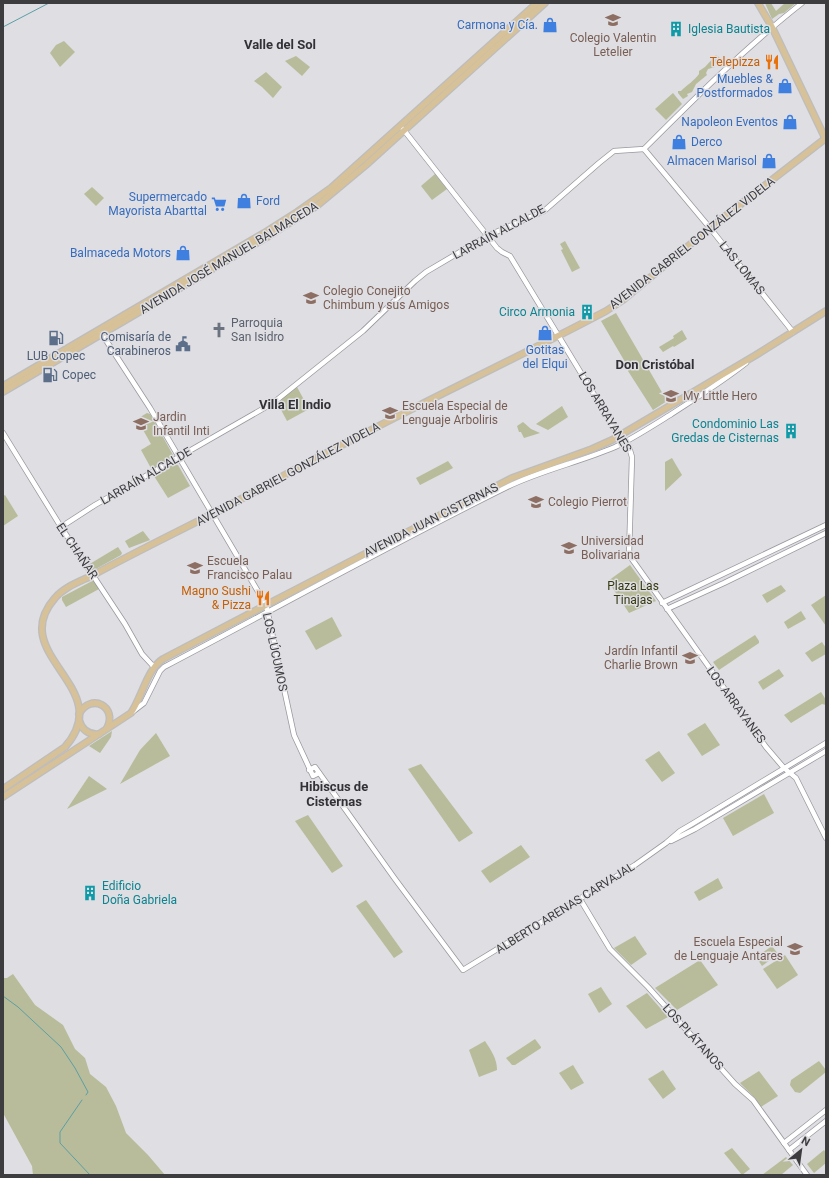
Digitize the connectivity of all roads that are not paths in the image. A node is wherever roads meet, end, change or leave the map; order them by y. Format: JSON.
{"nodes":[{"id":1,"x":537,"y":3,"type":"edge"},
{"id":2,"x":545,"y":3,"type":"edge"},
{"id":3,"x":758,"y":3,"type":"edge"},
{"id":4,"x":802,"y":3,"type":"edge"},
{"id":5,"x":772,"y":27,"type":"junction"},
{"id":6,"x":402,"y":128,"type":"junction"},
{"id":7,"x":826,"y":139,"type":"edge"},
{"id":8,"x":644,"y":149,"type":"junction"},
{"id":9,"x":710,"y":228,"type":"junction"},
{"id":10,"x":488,"y":236,"type":"junction"},
{"id":11,"x":826,"y":310,"type":"edge"},
{"id":12,"x":101,"y":332,"type":"junction"},
{"id":13,"x":793,"y":332,"type":"junction"},
{"id":14,"x":558,"y":336,"type":"junction"},
{"id":15,"x":756,"y":355,"type":"junction"},
{"id":16,"x":3,"y":386,"type":"edge"},
{"id":17,"x":3,"y":392,"type":"edge"},
{"id":18,"x":3,"y":433,"type":"edge"},
{"id":19,"x":619,"y":436,"type":"junction"},
{"id":20,"x":625,"y":442,"type":"junction"},
{"id":21,"x":179,"y":457,"type":"junction"},
{"id":22,"x":213,"y":514,"type":"junction"},
{"id":23,"x":826,"y":525,"type":"edge"},
{"id":24,"x":60,"y":527,"type":"junction"},
{"id":25,"x":826,"y":533,"type":"edge"},
{"id":26,"x":93,"y":575,"type":"junction"},
{"id":27,"x":662,"y":603,"type":"junction"},
{"id":28,"x":266,"y":605,"type":"junction"},
{"id":29,"x":667,"y":609,"type":"junction"},
{"id":30,"x":267,"y":613,"type":"junction"},
{"id":31,"x":154,"y":667,"type":"junction"},
{"id":32,"x":131,"y":712,"type":"junction"},
{"id":33,"x":79,"y":716,"type":"junction"},
{"id":34,"x":107,"y":729,"type":"junction"},
{"id":35,"x":100,"y":734,"type":"junction"},
{"id":36,"x":826,"y":743,"type":"edge"},
{"id":37,"x":826,"y":751,"type":"edge"},
{"id":38,"x":784,"y":768,"type":"junction"},
{"id":39,"x":309,"y":770,"type":"junction"},
{"id":40,"x":319,"y":773,"type":"junction"},
{"id":41,"x":790,"y":773,"type":"junction"},
{"id":42,"x":3,"y":789,"type":"edge"},
{"id":43,"x":3,"y":797,"type":"edge"},
{"id":44,"x":826,"y":838,"type":"edge"},
{"id":45,"x":666,"y":843,"type":"junction"},
{"id":46,"x":580,"y":899,"type":"junction"},
{"id":47,"x":826,"y":1110,"type":"edge"},
{"id":48,"x":826,"y":1121,"type":"edge"},
{"id":49,"x":784,"y":1143,"type":"junction"},
{"id":50,"x":789,"y":1150,"type":"junction"},
{"id":51,"x":807,"y":1175,"type":"edge"}],
"edges":[{"from":1,"to":6,"type":"main road","name":"AVENIDA JOSÉ MANUEL BALMACEDA"},
{"from":2,"to":6,"type":"main road","name":"AVENIDA JOSÉ MANUEL BALMACEDA"},
{"from":3,"to":5,"type":"main road"},
{"from":4,"to":5,"type":"street"},
{"from":5,"to":7,"type":"main road"},
{"from":5,"to":8,"type":"street"},
{"from":6,"to":10,"type":"street","name":"LOS ARRAYANES"},
{"from":6,"to":12,"type":"main road","name":"AVENIDA JOSÉ MANUEL BALMACEDA"},
{"from":7,"to":9,"type":"main road","name":"AVENIDA GABRIEL GONZÁLEZ VIDELA"},
{"from":8,"to":9,"type":"street","name":"LAS LOMAS"},
{"from":8,"to":10,"type":"street","name":"LARRAÍN ALCALDE"},
{"from":9,"to":13,"type":"street","name":"LAS LOMAS"},
{"from":9,"to":14,"type":"main road","name":"AVENIDA GABRIEL GONZÁLEZ VIDELA"},
{"from":10,"to":14,"type":"street","name":"LOS ARRAYANES"},
{"from":10,"to":21,"type":"street","name":"LARRAÍN ALCALDE"},
{"from":11,"to":13,"type":"main road","name":"AVENIDA JUAN CISTERNAS"},
{"from":12,"to":16,"type":"main road","name":"AVENIDA JOSÉ MANUEL BALMACEDA"},
{"from":12,"to":17,"type":"main road","name":"AVENIDA JOSÉ MANUEL BALMACEDA"},
{"from":12,"to":21,"type":"street","name":"LOS LÚCUMOS"},
{"from":13,"to":15,"type":"main road","name":"AVENIDA JUAN CISTERNAS"},
{"from":14,"to":19,"type":"street","name":"LOS ARRAYANES"},
{"from":14,"to":22,"type":"main road","name":"AVENIDA GABRIEL GONZÁLEZ VIDELA"},
{"from":15,"to":19,"type":"main road","name":"AVENIDA JUAN CISTERNAS"},
{"from":15,"to":20,"type":"street","name":"AVENIDA JUAN CISTERNAS"},
{"from":18,"to":24,"type":"street","name":"EL CHAÑAR"},
{"from":19,"to":20,"type":"street","name":"LOS ARRAYANES"},
{"from":19,"to":28,"type":"main road","name":"AVENIDA JUAN CISTERNAS"},
{"from":20,"to":27,"type":"street","name":"LOS ARRAYANES"},
{"from":20,"to":30,"type":"street","name":"AVENIDA JUAN CISTERNAS"},
{"from":21,"to":22,"type":"street","name":"LOS LÚCUMOS"},
{"from":21,"to":24,"type":"street","name":"LARRAÍN ALCALDE"},
{"from":22,"to":26,"type":"main road","name":"AVENIDA GABRIEL GONZÁLEZ VIDELA"},
{"from":22,"to":28,"type":"street","name":"LOS LÚCUMOS"},
{"from":23,"to":27,"type":"street"},
{"from":24,"to":26,"type":"street","name":"EL CHAÑAR"},
{"from":25,"to":29,"type":"street"},
{"from":26,"to":31,"type":"street","name":"EL CHAÑAR"},
{"from":26,"to":33,"type":"main road","name":"AVENIDA GABRIEL GONZÁLEZ VIDELA"},
{"from":27,"to":29,"type":"street","name":"LOS ARRAYANES"},
{"from":28,"to":30,"type":"street","name":"LOS LÚCUMOS"},
{"from":28,"to":31,"type":"main road","name":"AVENIDA JUAN CISTERNAS"},
{"from":29,"to":38,"type":"street","name":"LOS ARRAYANES"},
{"from":30,"to":32,"type":"street","name":"AVENIDA JUAN CISTERNAS"},
{"from":30,"to":39,"type":"street","name":"LOS LÚCUMOS"},
{"from":31,"to":32,"type":"main road","name":"AVENIDA JUAN CISTERNAS"},
{"from":32,"to":34,"type":"main road","name":"AVENIDA JUAN CISTERNAS"},
{"from":33,"to":34,"type":"main road"},
{"from":33,"to":35,"type":"main road"},
{"from":33,"to":42,"type":"main road"},
{"from":34,"to":35,"type":"main road","name":"AVENIDA JUAN CISTERNAS"},
{"from":35,"to":43,"type":"main road","name":"AVENIDA JUAN CISTERNAS"},
{"from":36,"to":38,"type":"street","name":"ALBERTO ARENAS CARVAJAL"},
{"from":37,"to":41,"type":"street","name":"ALBERTO ARENAS CARVAJAL"},
{"from":38,"to":41,"type":"street","name":"LOS ARRAYANES"},
{"from":38,"to":45,"type":"street","name":"ALBERTO ARENAS CARVAJAL"},
{"from":39,"to":40,"type":"street"},
{"from":39,"to":40,"type":"street","name":"LOS LÚCUMOS"},
{"from":40,"to":46,"type":"street","name":"ALBERTO ARENAS CARVAJAL"},
{"from":41,"to":44,"type":"street","name":"LOS ARRAYANES"},
{"from":41,"to":45,"type":"street","name":"ALBERTO ARENAS CARVAJAL"},
{"from":45,"to":46,"type":"street","name":"ALBERTO ARENAS CARVAJAL"},
{"from":46,"to":49,"type":"street","name":"LOS PLÁTANOS"},
{"from":47,"to":49,"type":"street"},
{"from":48,"to":50,"type":"street"},
{"from":49,"to":50,"type":"street","name":"LOS PLÁTANOS"},
{"from":50,"to":51,"type":"street","name":"LOS PLÁTANOS"}]}
